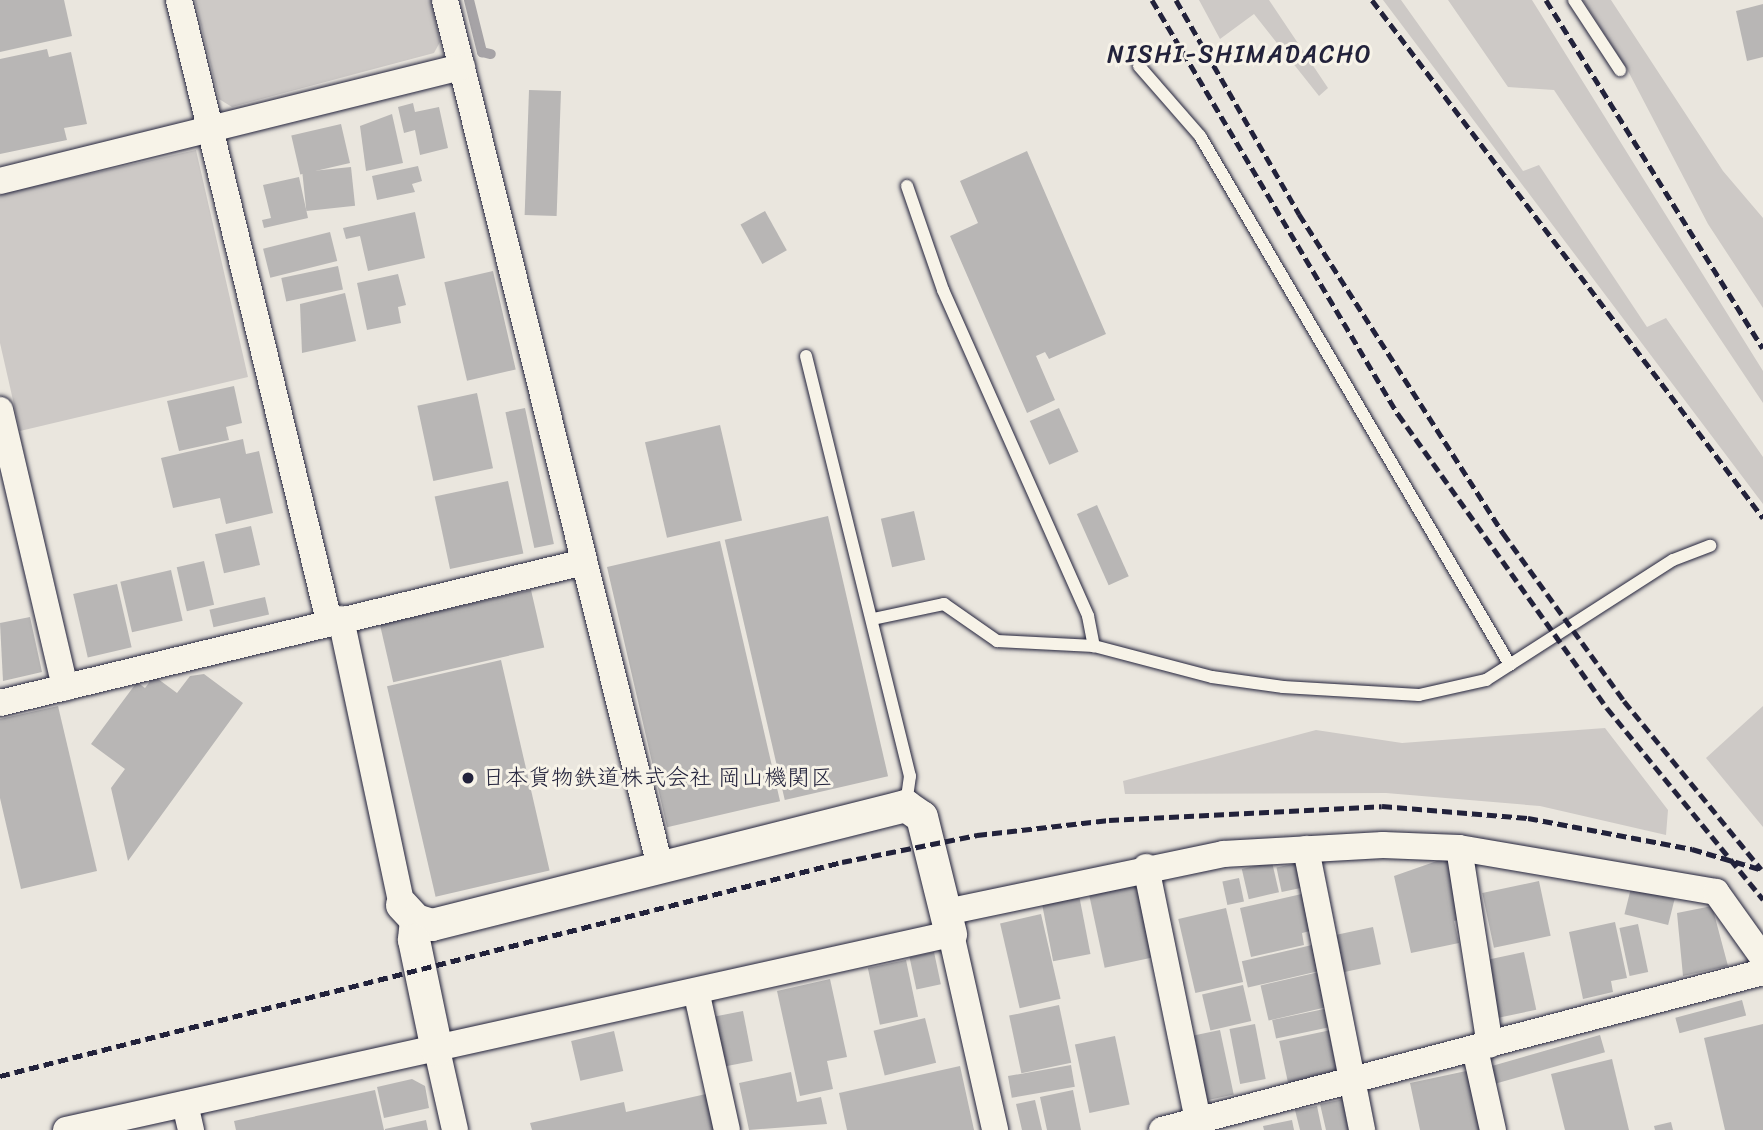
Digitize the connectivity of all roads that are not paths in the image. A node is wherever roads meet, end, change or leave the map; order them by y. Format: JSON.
{"nodes":[{"id":1,"x":179,"y":0,"type":"edge"},
{"id":2,"x":445,"y":0,"type":"edge"},
{"id":3,"x":1574,"y":0,"type":"edge"},
{"id":4,"x":1139,"y":66,"type":"dead end"},
{"id":5,"x":462,"y":67,"type":"junction"},
{"id":6,"x":1620,"y":70,"type":"dead end"},
{"id":7,"x":210,"y":127,"type":"junction"},
{"id":8,"x":0,"y":181,"type":"edge"},
{"id":9,"x":907,"y":186,"type":"dead end"},
{"id":10,"x":806,"y":356,"type":"dead end"},
{"id":11,"x":0,"y":410,"type":"edge"},
{"id":12,"x":1710,"y":546,"type":"dead end"},
{"id":13,"x":584,"y":562,"type":"junction"},
{"id":14,"x":873,"y":619,"type":"junction"},
{"id":15,"x":335,"y":620,"type":"junction"},
{"id":16,"x":1094,"y":646,"type":"junction"},
{"id":17,"x":1510,"y":665,"type":"junction"},
{"id":18,"x":65,"y":687,"type":"junction"},
{"id":19,"x":0,"y":703,"type":"edge"},
{"id":20,"x":906,"y":806,"type":"junction"},
{"id":21,"x":1459,"y":848,"type":"junction"},
{"id":22,"x":1306,"y":849,"type":"junction"},
{"id":23,"x":660,"y":866,"type":"junction"},
{"id":24,"x":1146,"y":867,"type":"junction"},
{"id":25,"x":409,"y":913,"type":"junction"},
{"id":26,"x":949,"y":923,"type":"junction"},
{"id":27,"x":1763,"y":958,"type":"edge"},
{"id":28,"x":1763,"y":972,"type":"edge"},
{"id":29,"x":697,"y":995,"type":"junction"},
{"id":30,"x":1483,"y":1047,"type":"junction"},
{"id":31,"x":437,"y":1050,"type":"junction"},
{"id":32,"x":1352,"y":1080,"type":"junction"},
{"id":33,"x":185,"y":1104,"type":"junction"},
{"id":34,"x":1199,"y":1126,"type":"edge"},
{"id":35,"x":66,"y":1130,"type":"edge"},
{"id":36,"x":191,"y":1130,"type":"edge"},
{"id":37,"x":455,"y":1130,"type":"edge"},
{"id":38,"x":727,"y":1130,"type":"edge"},
{"id":39,"x":995,"y":1130,"type":"edge"},
{"id":40,"x":1162,"y":1130,"type":"edge"},
{"id":41,"x":1362,"y":1130,"type":"edge"},
{"id":42,"x":1493,"y":1130,"type":"edge"}],
"edges":[{"from":1,"to":7,"type":"street"},
{"from":2,"to":5,"type":"street"},
{"from":3,"to":6,"type":"lane"},
{"from":4,"to":17,"type":"lane"},
{"from":5,"to":7,"type":"street"},
{"from":5,"to":13,"type":"street"},
{"from":7,"to":8,"type":"street"},
{"from":7,"to":15,"type":"street"},
{"from":9,"to":16,"type":"lane"},
{"from":10,"to":14,"type":"lane"},
{"from":11,"to":18,"type":"street"},
{"from":12,"to":17,"type":"lane"},
{"from":13,"to":15,"type":"street"},
{"from":13,"to":23,"type":"street"},
{"from":14,"to":16,"type":"lane"},
{"from":14,"to":20,"type":"lane"},
{"from":15,"to":18,"type":"street"},
{"from":15,"to":25,"type":"street"},
{"from":16,"to":17,"type":"lane"},
{"from":18,"to":19,"type":"street"},
{"from":20,"to":23,"type":"street"},
{"from":20,"to":26,"type":"street"},
{"from":21,"to":22,"type":"street"},
{"from":21,"to":27,"type":"street"},
{"from":21,"to":30,"type":"street"},
{"from":22,"to":24,"type":"street"},
{"from":22,"to":32,"type":"street"},
{"from":23,"to":25,"type":"street"},
{"from":24,"to":26,"type":"street"},
{"from":24,"to":34,"type":"street"},
{"from":25,"to":31,"type":"street"},
{"from":26,"to":29,"type":"street"},
{"from":26,"to":39,"type":"street"},
{"from":28,"to":30,"type":"street"},
{"from":29,"to":31,"type":"street"},
{"from":29,"to":38,"type":"street"},
{"from":30,"to":32,"type":"street"},
{"from":30,"to":42,"type":"street"},
{"from":31,"to":33,"type":"street"},
{"from":31,"to":37,"type":"street"},
{"from":32,"to":34,"type":"street"},
{"from":32,"to":41,"type":"street"},
{"from":33,"to":35,"type":"street"},
{"from":33,"to":36,"type":"street"},
{"from":34,"to":40,"type":"street"}]}
